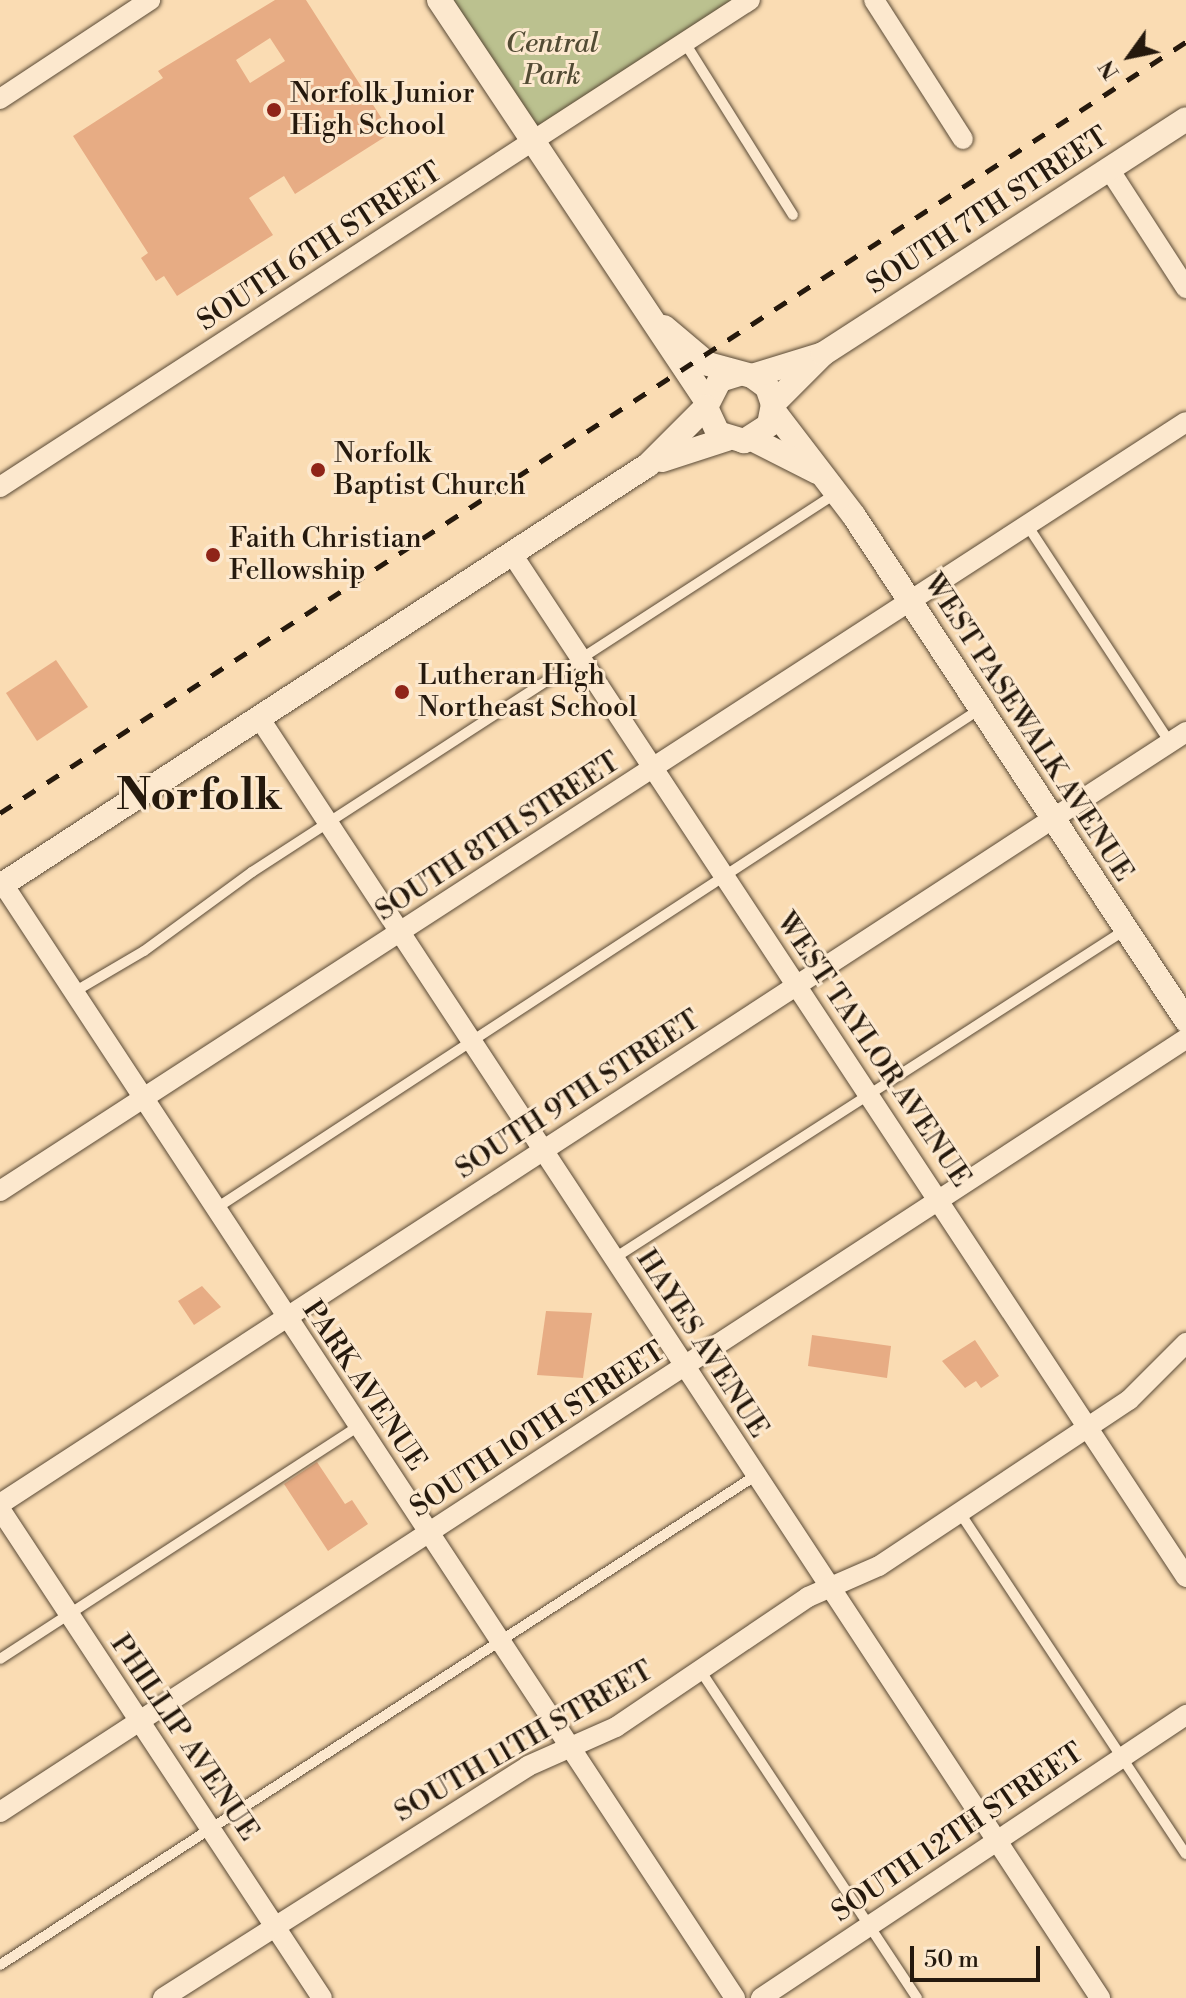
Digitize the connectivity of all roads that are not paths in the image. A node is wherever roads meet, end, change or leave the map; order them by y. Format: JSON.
{"nodes":[{"id":1,"x":150,"y":0,"type":"edge"},
{"id":2,"x":439,"y":0,"type":"edge"},
{"id":3,"x":750,"y":0,"type":"edge"},
{"id":4,"x":874,"y":0,"type":"edge"},
{"id":5,"x":685,"y":43,"type":"junction"},
{"id":6,"x":0,"y":99,"type":"edge"},
{"id":7,"x":1186,"y":119,"type":"edge"},
{"id":8,"x":963,"y":139,"type":"dead end"},
{"id":9,"x":535,"y":141,"type":"junction"},
{"id":10,"x":1109,"y":169,"type":"junction"},
{"id":11,"x":793,"y":215,"type":"dead end"},
{"id":12,"x":1186,"y":288,"type":"edge"},
{"id":13,"x":656,"y":321,"type":"junction"},
{"id":14,"x":823,"y":354,"type":"junction"},
{"id":15,"x":746,"y":375,"type":"junction"},
{"id":16,"x":706,"y":404,"type":"junction"},
{"id":17,"x":773,"y":407,"type":"junction"},
{"id":18,"x":1186,"y":422,"type":"edge"},
{"id":19,"x":727,"y":439,"type":"junction"},
{"id":20,"x":752,"y":439,"type":"junction"},
{"id":21,"x":648,"y":465,"type":"junction"},
{"id":22,"x":817,"y":472,"type":"junction"},
{"id":23,"x":0,"y":487,"type":"edge"},
{"id":24,"x":836,"y":493,"type":"junction"},
{"id":25,"x":1027,"y":525,"type":"junction"},
{"id":26,"x":512,"y":554,"type":"junction"},
{"id":27,"x":908,"y":601,"type":"junction"},
{"id":28,"x":581,"y":660,"type":"junction"},
{"id":29,"x":980,"y":709,"type":"junction"},
{"id":30,"x":260,"y":719,"type":"junction"},
{"id":31,"x":1178,"y":738,"type":"edge"},
{"id":32,"x":653,"y":769,"type":"junction"},
{"id":33,"x":1053,"y":821,"type":"junction"},
{"id":34,"x":329,"y":825,"type":"junction"},
{"id":35,"x":726,"y":878,"type":"junction"},
{"id":36,"x":2,"y":885,"type":"edge"},
{"id":37,"x":1125,"y":930,"type":"junction"},
{"id":38,"x":398,"y":936,"type":"junction"},
{"id":39,"x":796,"y":987,"type":"junction"},
{"id":40,"x":74,"y":992,"type":"junction"},
{"id":41,"x":1186,"y":1020,"type":"edge"},
{"id":42,"x":1186,"y":1039,"type":"edge"},
{"id":43,"x":470,"y":1043,"type":"junction"},
{"id":44,"x":143,"y":1098,"type":"junction"},
{"id":45,"x":869,"y":1098,"type":"junction"},
{"id":46,"x":542,"y":1150,"type":"junction"},
{"id":47,"x":0,"y":1191,"type":"edge"},
{"id":48,"x":939,"y":1200,"type":"junction"},
{"id":49,"x":215,"y":1209,"type":"junction"},
{"id":50,"x":613,"y":1259,"type":"junction"},
{"id":51,"x":287,"y":1321,"type":"junction"},
{"id":52,"x":1186,"y":1343,"type":"edge"},
{"id":53,"x":683,"y":1369,"type":"junction"},
{"id":54,"x":357,"y":1427,"type":"junction"},
{"id":55,"x":1087,"y":1428,"type":"junction"},
{"id":56,"x":755,"y":1476,"type":"junction"},
{"id":57,"x":0,"y":1507,"type":"edge"},
{"id":58,"x":960,"y":1513,"type":"junction"},
{"id":59,"x":429,"y":1535,"type":"junction"},
{"id":60,"x":1186,"y":1577,"type":"edge"},
{"id":61,"x":829,"y":1587,"type":"junction"},
{"id":62,"x":68,"y":1614,"type":"junction"},
{"id":63,"x":499,"y":1640,"type":"junction"},
{"id":64,"x":0,"y":1659,"type":"edge"},
{"id":65,"x":700,"y":1670,"type":"junction"},
{"id":66,"x":1186,"y":1715,"type":"edge"},
{"id":67,"x":139,"y":1722,"type":"junction"},
{"id":68,"x":568,"y":1746,"type":"junction"},
{"id":69,"x":1122,"y":1757,"type":"junction"},
{"id":70,"x":0,"y":1812,"type":"edge"},
{"id":71,"x":211,"y":1829,"type":"junction"},
{"id":72,"x":996,"y":1841,"type":"junction"},
{"id":73,"x":1186,"y":1854,"type":"edge"},
{"id":74,"x":869,"y":1926,"type":"junction"},
{"id":75,"x":275,"y":1927,"type":"junction"},
{"id":76,"x":0,"y":1965,"type":"edge"},
{"id":77,"x":163,"y":1998,"type":"edge"},
{"id":78,"x":322,"y":1998,"type":"edge"},
{"id":79,"x":735,"y":1998,"type":"edge"},
{"id":80,"x":761,"y":1998,"type":"edge"},
{"id":81,"x":917,"y":1998,"type":"edge"},
{"id":82,"x":1100,"y":1998,"type":"edge"}],
"edges":[{"from":1,"to":6,"type":"street"},
{"from":2,"to":9,"type":"street"},
{"from":3,"to":5,"type":"street","name":"SOUTH 6TH STREET"},
{"from":4,"to":8,"type":"street"},
{"from":5,"to":9,"type":"street","name":"SOUTH 6TH STREET"},
{"from":5,"to":11,"type":"lane"},
{"from":7,"to":10,"type":"street","name":"SOUTH 7TH STREET"},
{"from":9,"to":13,"type":"street"},
{"from":9,"to":23,"type":"street","name":"SOUTH 6TH STREET"},
{"from":10,"to":12,"type":"street"},
{"from":10,"to":14,"type":"street","name":"SOUTH 7TH STREET"},
{"from":13,"to":15,"type":"street"},
{"from":13,"to":16,"type":"street"},
{"from":14,"to":15,"type":"street","name":"SOUTH 7TH STREET"},
{"from":14,"to":17,"type":"street","name":"SOUTH 7TH STREET"},
{"from":15,"to":16,"type":"street"},
{"from":15,"to":17,"type":"street"},
{"from":16,"to":19,"type":"street"},
{"from":16,"to":21,"type":"street"},
{"from":17,"to":20,"type":"street"},
{"from":17,"to":22,"type":"street","name":"WEST PASEWALK AVENUE"},
{"from":18,"to":25,"type":"street","name":"SOUTH 8TH STREET"},
{"from":19,"to":20,"type":"street"},
{"from":19,"to":21,"type":"street"},
{"from":20,"to":22,"type":"street","name":"WEST PASEWALK AVENUE"},
{"from":21,"to":26,"type":"street"},
{"from":22,"to":24,"type":"street","name":"WEST PASEWALK AVENUE"},
{"from":24,"to":27,"type":"street","name":"WEST PASEWALK AVENUE"},
{"from":24,"to":28,"type":"lane"},
{"from":25,"to":27,"type":"street","name":"SOUTH 8TH STREET"},
{"from":25,"to":31,"type":"lane"},
{"from":26,"to":28,"type":"street","name":"WEST TAYLOR AVENUE"},
{"from":26,"to":30,"type":"street"},
{"from":27,"to":29,"type":"street","name":"WEST PASEWALK AVENUE"},
{"from":27,"to":32,"type":"street","name":"SOUTH 8TH STREET"},
{"from":28,"to":32,"type":"street","name":"WEST TAYLOR AVENUE"},
{"from":28,"to":34,"type":"lane"},
{"from":29,"to":33,"type":"street","name":"WEST PASEWALK AVENUE"},
{"from":29,"to":35,"type":"lane"},
{"from":30,"to":34,"type":"street","name":"HAYES AVENUE"},
{"from":30,"to":36,"type":"street"},
{"from":31,"to":33,"type":"street","name":"SOUTH 9TH STREET"},
{"from":32,"to":35,"type":"street","name":"WEST TAYLOR AVENUE"},
{"from":32,"to":38,"type":"street","name":"SOUTH 8TH STREET"},
{"from":33,"to":37,"type":"street","name":"WEST PASEWALK AVENUE"},
{"from":33,"to":39,"type":"street","name":"SOUTH 9TH STREET"},
{"from":34,"to":38,"type":"street","name":"HAYES AVENUE"},
{"from":34,"to":40,"type":"lane"},
{"from":35,"to":39,"type":"street","name":"WEST TAYLOR AVENUE"},
{"from":35,"to":43,"type":"lane"},
{"from":36,"to":40,"type":"street","name":"PARK AVENUE"},
{"from":37,"to":41,"type":"street","name":"WEST PASEWALK AVENUE"},
{"from":37,"to":45,"type":"lane"},
{"from":38,"to":43,"type":"street","name":"HAYES AVENUE"},
{"from":38,"to":44,"type":"street","name":"SOUTH 8TH STREET"},
{"from":39,"to":45,"type":"street","name":"WEST TAYLOR AVENUE"},
{"from":39,"to":46,"type":"street","name":"SOUTH 9TH STREET"},
{"from":40,"to":44,"type":"street","name":"PARK AVENUE"},
{"from":42,"to":48,"type":"street","name":"SOUTH 10TH STREET"},
{"from":43,"to":46,"type":"street","name":"HAYES AVENUE"},
{"from":43,"to":49,"type":"lane"},
{"from":44,"to":47,"type":"street","name":"SOUTH 8TH STREET"},
{"from":44,"to":49,"type":"street","name":"PARK AVENUE"},
{"from":45,"to":48,"type":"street","name":"WEST TAYLOR AVENUE"},
{"from":45,"to":50,"type":"lane"},
{"from":46,"to":50,"type":"street","name":"HAYES AVENUE"},
{"from":46,"to":51,"type":"street","name":"SOUTH 9TH STREET"},
{"from":48,"to":53,"type":"street","name":"SOUTH 10TH STREET"},
{"from":48,"to":55,"type":"street","name":"WEST TAYLOR AVENUE"},
{"from":49,"to":51,"type":"street","name":"PARK AVENUE"},
{"from":50,"to":53,"type":"street","name":"HAYES AVENUE"},
{"from":51,"to":54,"type":"street","name":"PARK AVENUE"},
{"from":51,"to":57,"type":"street","name":"SOUTH 9TH STREET"},
{"from":52,"to":55,"type":"street","name":"SOUTH 11TH STREET"},
{"from":53,"to":56,"type":"street","name":"HAYES AVENUE"},
{"from":53,"to":59,"type":"street","name":"SOUTH 10TH STREET"},
{"from":54,"to":59,"type":"street","name":"PARK AVENUE"},
{"from":54,"to":62,"type":"lane"},
{"from":55,"to":58,"type":"street","name":"SOUTH 11TH STREET"},
{"from":55,"to":60,"type":"street","name":"WEST TAYLOR AVENUE"},
{"from":56,"to":61,"type":"street","name":"HAYES AVENUE"},
{"from":56,"to":63,"type":"lane"},
{"from":57,"to":62,"type":"street","name":"PHILLIP AVENUE"},
{"from":58,"to":61,"type":"street","name":"SOUTH 11TH STREET"},
{"from":58,"to":69,"type":"lane"},
{"from":59,"to":63,"type":"street","name":"PARK AVENUE"},
{"from":59,"to":67,"type":"street","name":"SOUTH 10TH STREET"},
{"from":61,"to":65,"type":"street","name":"SOUTH 11TH STREET"},
{"from":61,"to":72,"type":"street","name":"HAYES AVENUE"},
{"from":62,"to":64,"type":"lane"},
{"from":62,"to":67,"type":"street","name":"PHILLIP AVENUE"},
{"from":63,"to":68,"type":"street","name":"PARK AVENUE"},
{"from":63,"to":71,"type":"lane"},
{"from":65,"to":68,"type":"street","name":"SOUTH 11TH STREET"},
{"from":65,"to":74,"type":"lane"},
{"from":66,"to":69,"type":"street","name":"SOUTH 12TH STREET"},
{"from":67,"to":70,"type":"street","name":"SOUTH 10TH STREET"},
{"from":67,"to":71,"type":"street","name":"PHILLIP AVENUE"},
{"from":68,"to":75,"type":"street","name":"SOUTH 11TH STREET"},
{"from":68,"to":79,"type":"street","name":"PARK AVENUE"},
{"from":69,"to":72,"type":"street","name":"SOUTH 12TH STREET"},
{"from":69,"to":73,"type":"lane"},
{"from":71,"to":75,"type":"street","name":"PHILLIP AVENUE"},
{"from":71,"to":76,"type":"lane"},
{"from":72,"to":74,"type":"street","name":"SOUTH 12TH STREET"},
{"from":72,"to":82,"type":"street","name":"HAYES AVENUE"},
{"from":74,"to":80,"type":"street","name":"SOUTH 12TH STREET"},
{"from":74,"to":81,"type":"lane"},
{"from":75,"to":77,"type":"street","name":"SOUTH 11TH STREET"},
{"from":75,"to":78,"type":"street","name":"PHILLIP AVENUE"}]}
